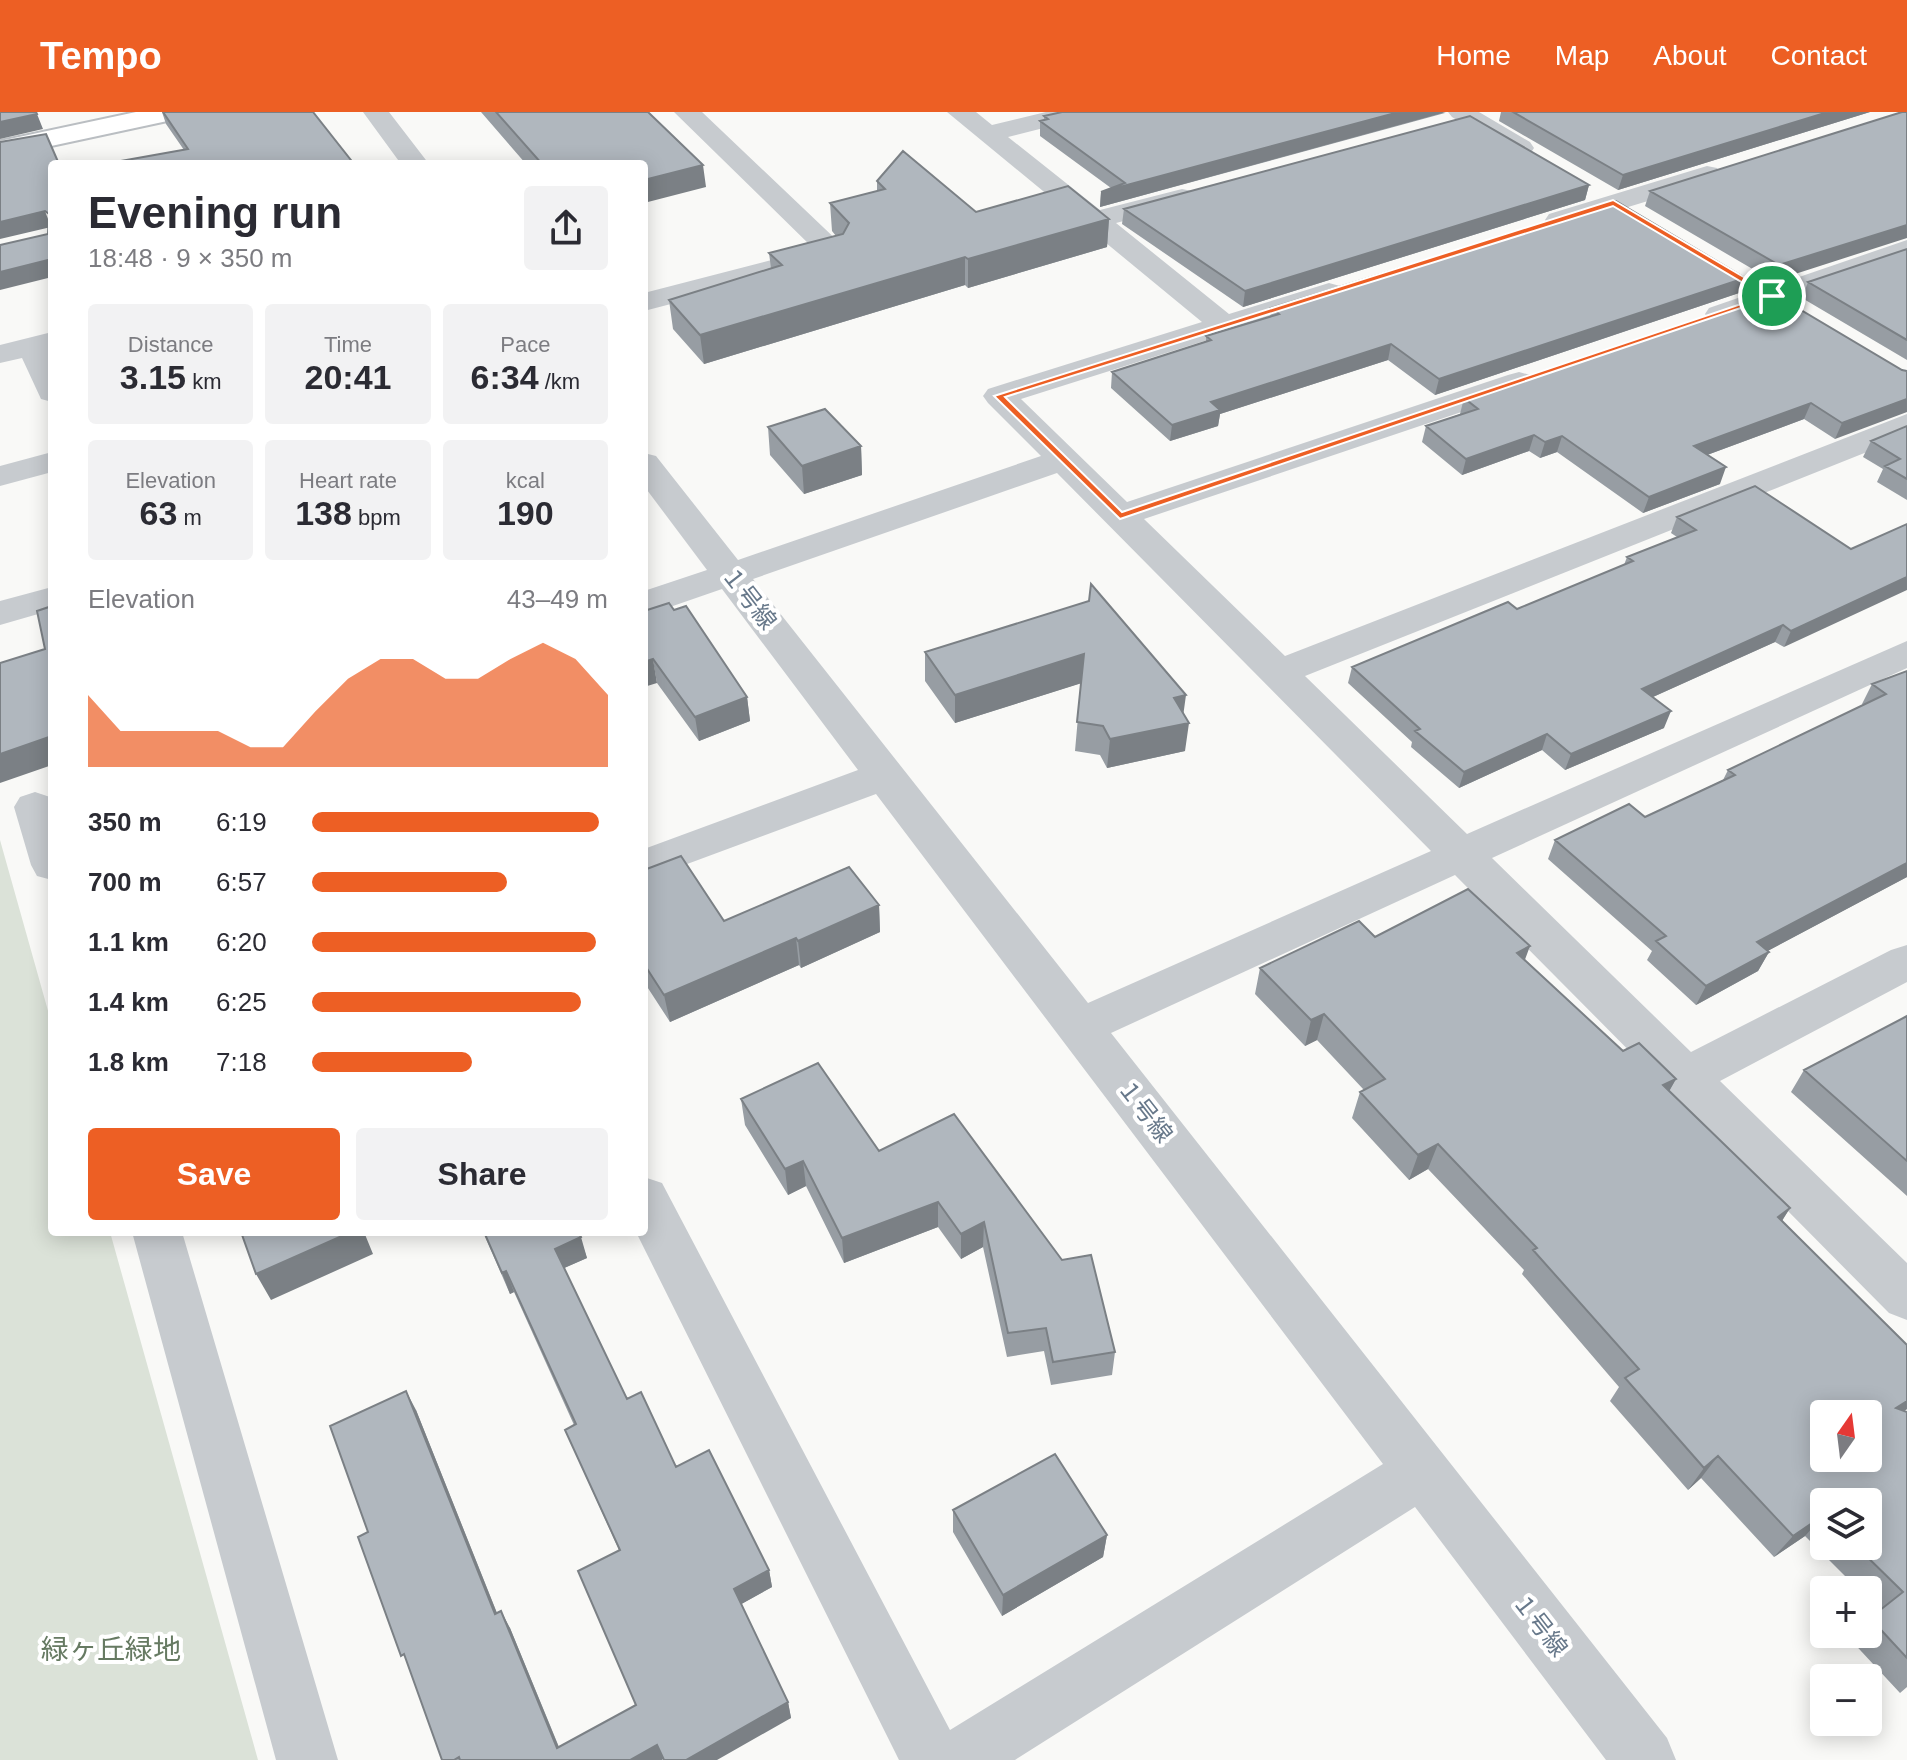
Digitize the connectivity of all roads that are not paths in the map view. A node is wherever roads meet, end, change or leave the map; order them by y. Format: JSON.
{"nodes":[{"id":1,"x":80,"y":112,"type":"edge"},
{"id":2,"x":172,"y":112,"type":"edge"},
{"id":3,"x":376,"y":112,"type":"edge"},
{"id":4,"x":687,"y":112,"type":"edge"},
{"id":5,"x":960,"y":112,"type":"edge"},
{"id":6,"x":1078,"y":112,"type":"edge"},
{"id":7,"x":1466,"y":117,"type":"edge"},
{"id":8,"x":0,"y":129,"type":"edge"},
{"id":9,"x":988,"y":134,"type":"junction"},
{"id":10,"x":0,"y":149,"type":"edge"},
{"id":11,"x":411,"y":160,"type":"edge"},
{"id":12,"x":1549,"y":164,"type":"edge"},
{"id":13,"x":1731,"y":166,"type":"edge"},
{"id":14,"x":1587,"y":187,"type":"edge"},
{"id":15,"x":1201,"y":191,"type":"edge"},
{"id":16,"x":1613,"y":203,"type":"junction"},
{"id":17,"x":1640,"y":218,"type":"edge"},
{"id":18,"x":1095,"y":220,"type":"junction"},
{"id":19,"x":1539,"y":226,"type":"edge"},
{"id":20,"x":1907,"y":249,"type":"edge"},
{"id":21,"x":1360,"y":282,"type":"edge"},
{"id":22,"x":648,"y":301,"type":"edge"},
{"id":23,"x":1698,"y":321,"type":"edge"},
{"id":24,"x":1225,"y":325,"type":"junction"},
{"id":25,"x":43,"y":344,"type":"edge"},
{"id":26,"x":0,"y":354,"type":"edge"},
{"id":27,"x":48,"y":371,"type":"edge"},
{"id":28,"x":1550,"y":371,"type":"edge"},
{"id":29,"x":1907,"y":424,"type":"edge"},
{"id":30,"x":1063,"y":460,"type":"junction"},
{"id":31,"x":48,"y":463,"type":"edge"},
{"id":32,"x":648,"y":468,"type":"edge"},
{"id":33,"x":0,"y":476,"type":"edge"},
{"id":34,"x":1120,"y":516,"type":"junction"},
{"id":35,"x":731,"y":575,"type":"junction"},
{"id":36,"x":48,"y":599,"type":"edge"},
{"id":37,"x":648,"y":603,"type":"edge"},
{"id":38,"x":0,"y":613,"type":"edge"},
{"id":39,"x":1907,"y":653,"type":"edge"},
{"id":40,"x":1278,"y":673,"type":"junction"},
{"id":41,"x":885,"y":775,"type":"junction"},
{"id":42,"x":29,"y":809,"type":"edge"},
{"id":43,"x":48,"y":855,"type":"edge"},
{"id":44,"x":1462,"y":855,"type":"junction"},
{"id":45,"x":648,"y":864,"type":"edge"},
{"id":46,"x":1907,"y":962,"type":"edge"},
{"id":47,"x":1080,"y":1027,"type":"junction"},
{"id":48,"x":1686,"y":1077,"type":"junction"},
{"id":49,"x":648,"y":1206,"type":"edge"},
{"id":50,"x":158,"y":1236,"type":"edge"},
{"id":51,"x":1907,"y":1297,"type":"edge"},
{"id":52,"x":1422,"y":1471,"type":"junction"},
{"id":53,"x":307,"y":1760,"type":"edge"},
{"id":54,"x":932,"y":1760,"type":"edge"},
{"id":55,"x":958,"y":1760,"type":"edge"},
{"id":56,"x":1645,"y":1760,"type":"edge"}],
"edges":[{"from":1,"to":8,"type":"main road"},
{"from":2,"to":10,"type":"main road"},
{"from":3,"to":11,"type":"street"},
{"from":4,"to":22,"type":"street"},
{"from":5,"to":9,"type":"street"},
{"from":6,"to":9,"type":"street"},
{"from":7,"to":12,"type":"street"},
{"from":9,"to":18,"type":"street"},
{"from":13,"to":16,"type":"street"},
{"from":14,"to":16,"type":"street"},
{"from":15,"to":18,"type":"street"},
{"from":16,"to":17,"type":"street"},
{"from":16,"to":19,"type":"street"},
{"from":18,"to":24,"type":"street"},
{"from":20,"to":23,"type":"street"},
{"from":21,"to":24,"type":"street"},
{"from":24,"to":30,"type":"street"},
{"from":25,"to":26,"type":"street"},
{"from":25,"to":27,"type":"street"},
{"from":28,"to":34,"type":"street"},
{"from":29,"to":40,"type":"street"},
{"from":30,"to":34,"type":"street"},
{"from":30,"to":35,"type":"street"},
{"from":31,"to":33,"type":"street"},
{"from":32,"to":35,"type":"street","name":"１号線"},
{"from":34,"to":40,"type":"street"},
{"from":35,"to":37,"type":"street"},
{"from":35,"to":41,"type":"street","name":"１号線"},
{"from":36,"to":38,"type":"street"},
{"from":39,"to":44,"type":"street"},
{"from":40,"to":44,"type":"street"},
{"from":41,"to":45,"type":"street"},
{"from":41,"to":47,"type":"street","name":"１号線"},
{"from":42,"to":43,"type":"street"},
{"from":44,"to":47,"type":"street"},
{"from":44,"to":48,"type":"street"},
{"from":46,"to":48,"type":"street"},
{"from":47,"to":52,"type":"street","name":"１号線"},
{"from":48,"to":51,"type":"street"},
{"from":49,"to":54,"type":"street"},
{"from":50,"to":53,"type":"street"},
{"from":52,"to":55,"type":"street"},
{"from":52,"to":56,"type":"street","name":"１号線"}]}
